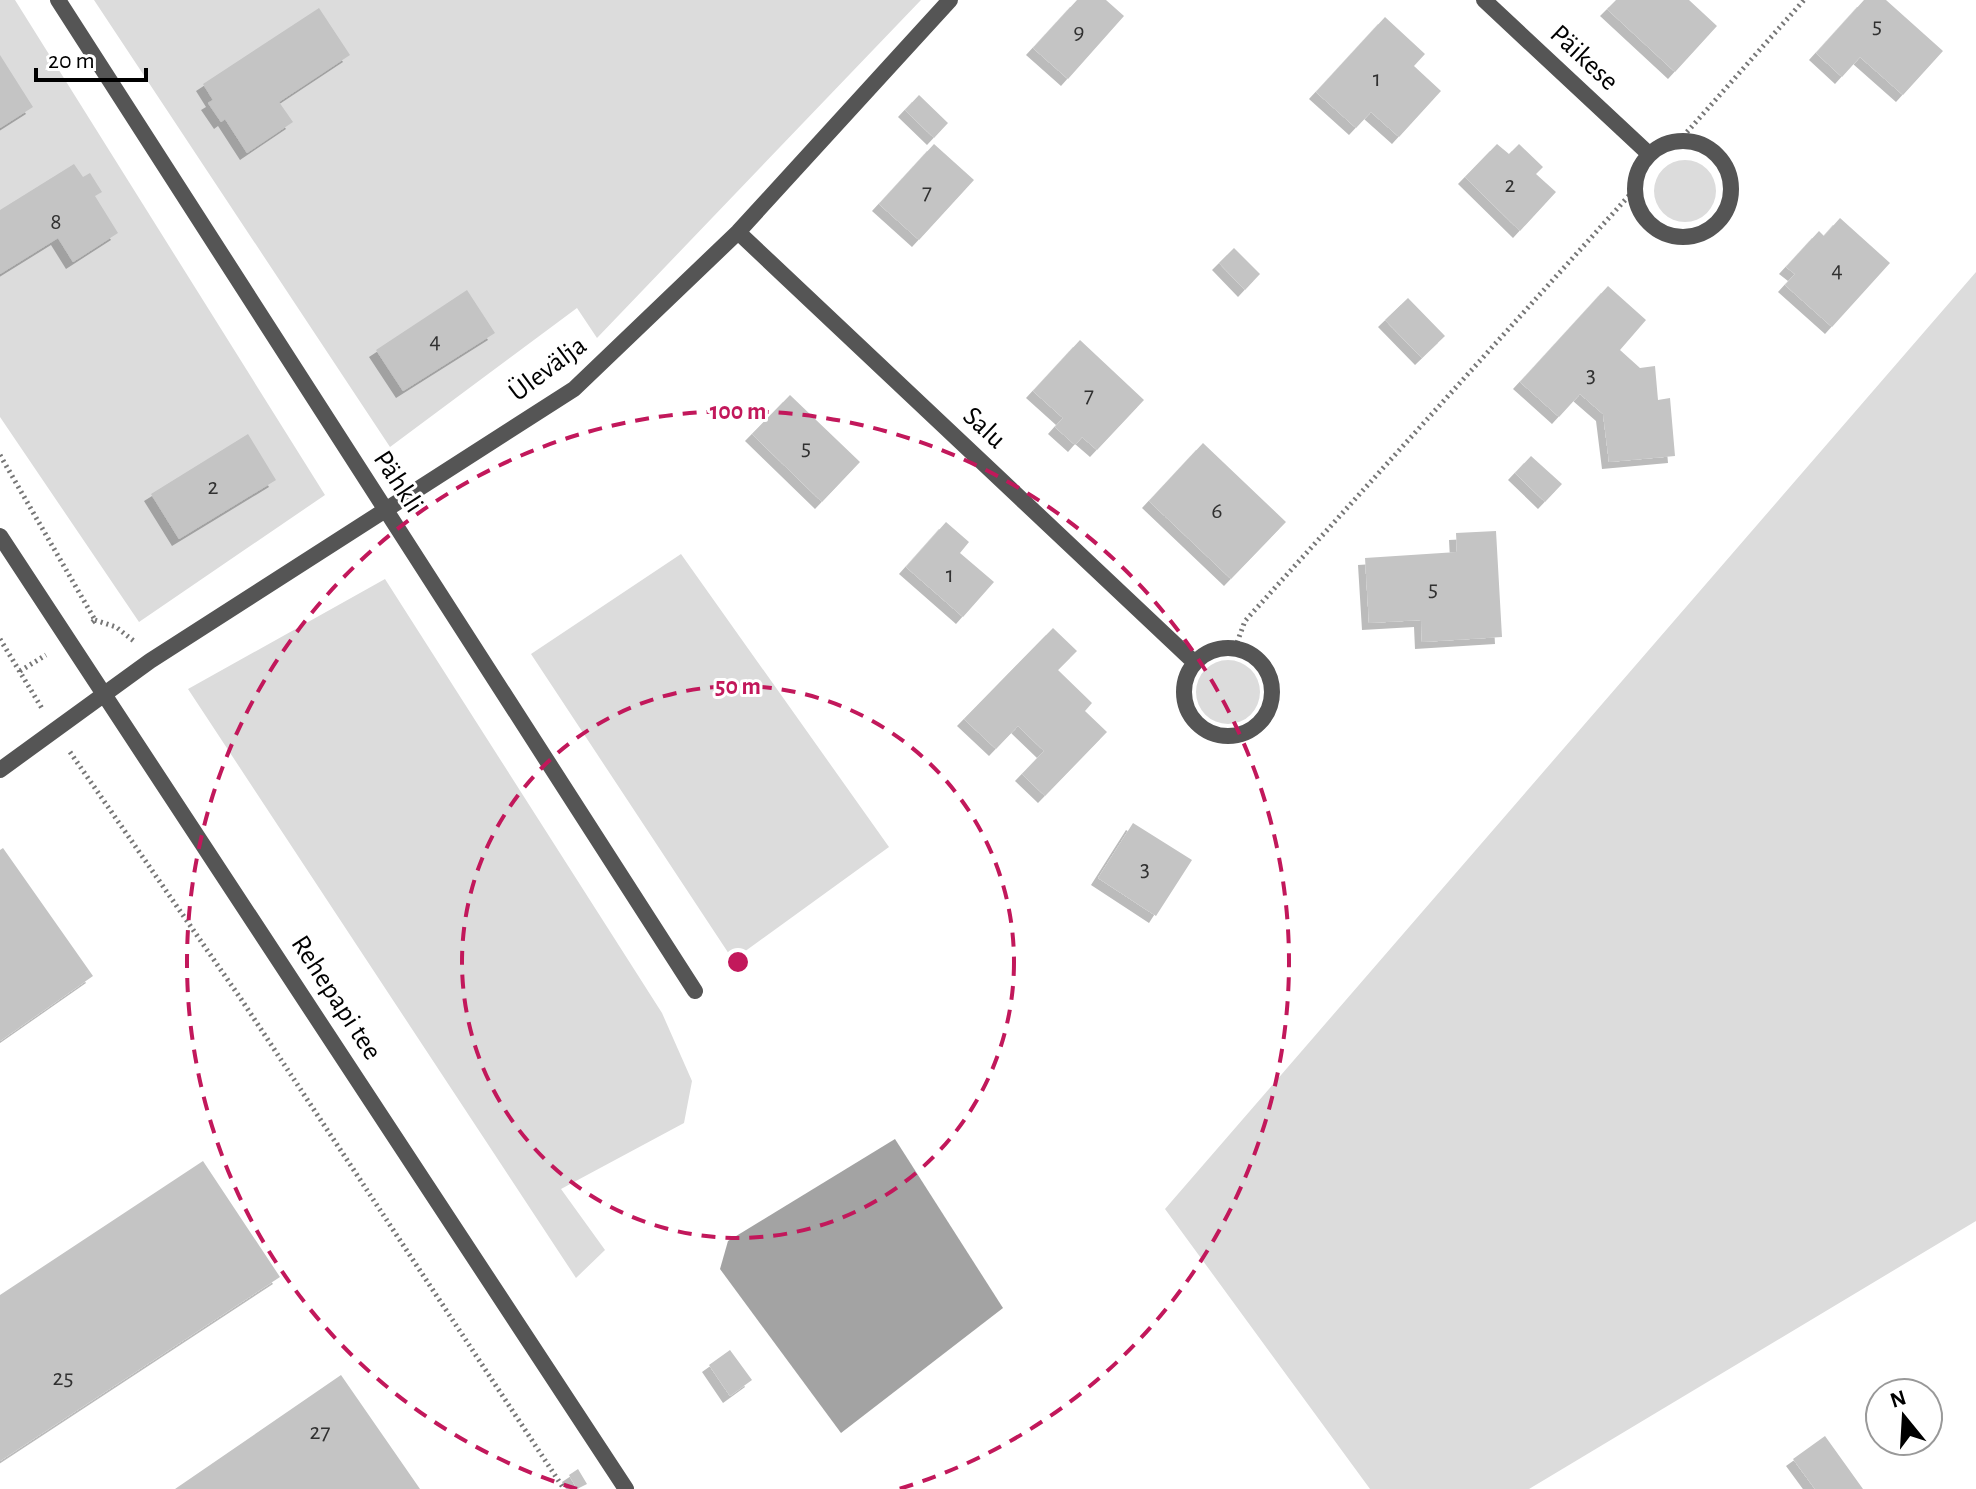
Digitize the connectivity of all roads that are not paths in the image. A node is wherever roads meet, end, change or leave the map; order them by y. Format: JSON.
{"nodes":[{"id":1,"x":58,"y":0,"type":"edge"},
{"id":2,"x":950,"y":0,"type":"edge"},
{"id":3,"x":1484,"y":0,"type":"edge"},
{"id":4,"x":1649,"y":154,"type":"junction"},
{"id":5,"x":738,"y":232,"type":"junction"},
{"id":6,"x":384,"y":509,"type":"junction"},
{"id":7,"x":0,"y":536,"type":"edge"},
{"id":8,"x":1194,"y":662,"type":"junction"},
{"id":9,"x":105,"y":692,"type":"junction"},
{"id":10,"x":0,"y":770,"type":"edge"},
{"id":11,"x":695,"y":991,"type":"dead end"},
{"id":12,"x":626,"y":1489,"type":"edge"}],
"edges":[{"from":1,"to":6,"type":"street","name":"Pähkli"},
{"from":2,"to":5,"type":"street","name":"Ülevälja"},
{"from":3,"to":4,"type":"street","name":"Päikese"},
{"from":4,"to":4,"type":"street"},
{"from":5,"to":6,"type":"street","name":"Ülevälja"},
{"from":5,"to":8,"type":"street","name":"Salu"},
{"from":6,"to":9,"type":"street","name":"Ülevälja"},
{"from":6,"to":11,"type":"street","name":"Pähkli"},
{"from":7,"to":9,"type":"street","name":"Rehepapi tee"},
{"from":8,"to":8,"type":"street"},
{"from":9,"to":10,"type":"street","name":"Ülevälja"},
{"from":9,"to":12,"type":"street","name":"Rehepapi tee"}]}
